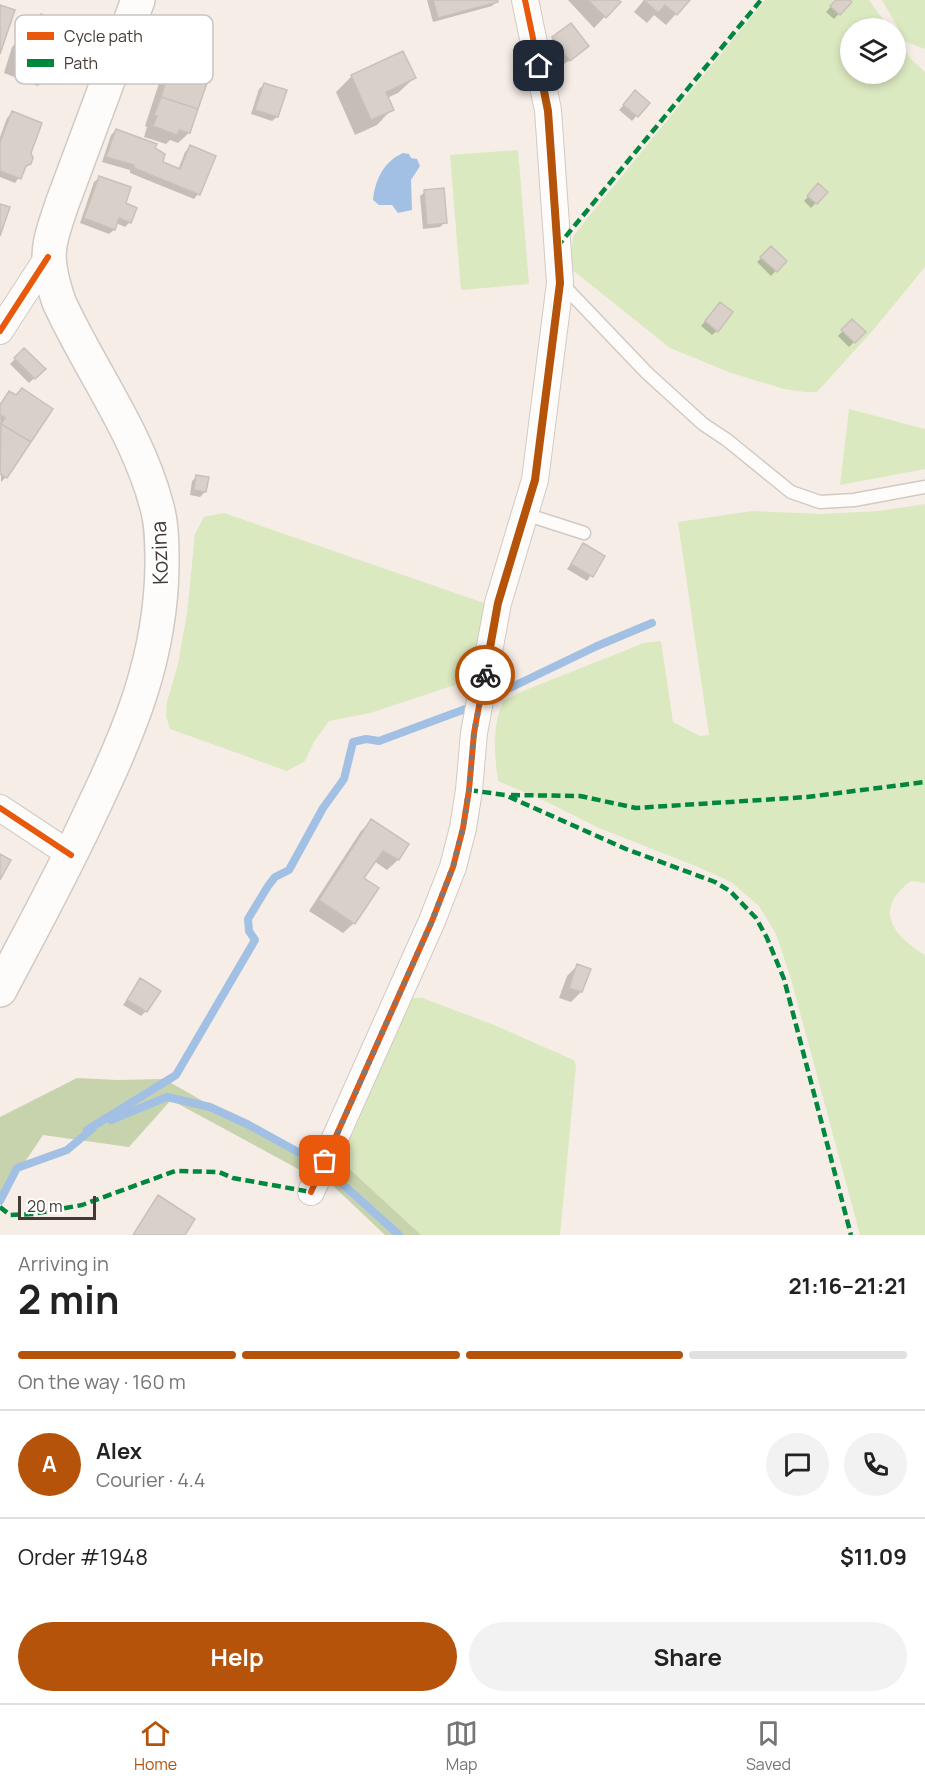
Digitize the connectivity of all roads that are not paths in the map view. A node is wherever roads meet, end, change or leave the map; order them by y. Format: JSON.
{"nodes":[{"id":1,"x":138,"y":0,"type":"edge"},
{"id":2,"x":525,"y":0,"type":"edge"},
{"id":3,"x":132,"y":15,"type":"edge"},
{"id":4,"x":107,"y":84,"type":"edge"},
{"id":5,"x":48,"y":257,"type":"junction"},
{"id":6,"x":560,"y":283,"type":"junction"},
{"id":7,"x":0,"y":332,"type":"edge"},
{"id":8,"x":925,"y":487,"type":"edge"},
{"id":9,"x":525,"y":514,"type":"junction"},
{"id":10,"x":584,"y":534,"type":"dead end"},
{"id":11,"x":0,"y":808,"type":"edge"},
{"id":12,"x":71,"y":855,"type":"junction"},
{"id":13,"x":0,"y":990,"type":"edge"},
{"id":14,"x":311,"y":1192,"type":"dead end"}],
"edges":[{"from":1,"to":3,"type":"main road","name":"Kozina"},
{"from":2,"to":6,"type":"street"},
{"from":4,"to":5,"type":"main road","name":"Kozina"},
{"from":5,"to":7,"type":"street","name":"Kozina"},
{"from":5,"to":12,"type":"main road","name":"Kozina"},
{"from":6,"to":8,"type":"lane"},
{"from":6,"to":9,"type":"street"},
{"from":9,"to":10,"type":"lane"},
{"from":9,"to":14,"type":"street"},
{"from":11,"to":12,"type":"street"},
{"from":12,"to":13,"type":"main road","name":"Kozina"}]}
